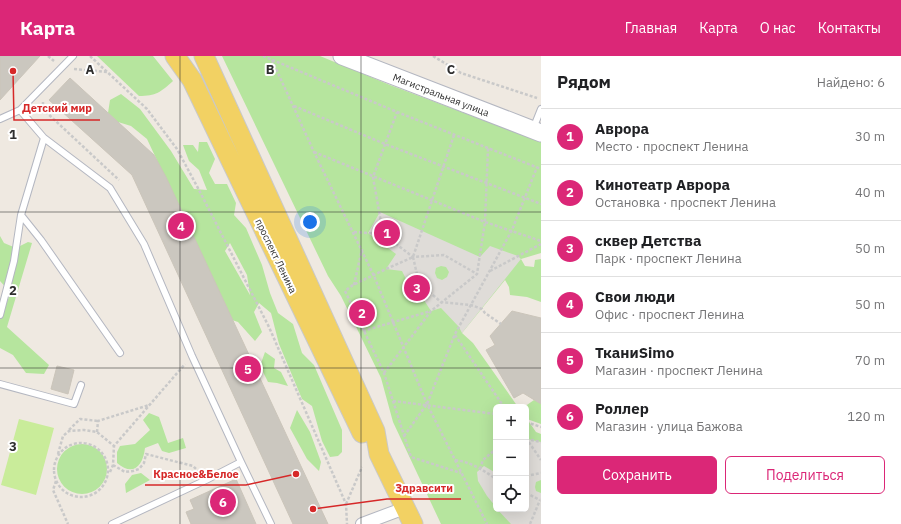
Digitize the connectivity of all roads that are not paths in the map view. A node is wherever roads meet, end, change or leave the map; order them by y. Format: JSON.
{"nodes":[{"id":1,"x":73,"y":56,"type":"edge"},
{"id":2,"x":175,"y":56,"type":"edge"},
{"id":3,"x":204,"y":56,"type":"edge"},
{"id":4,"x":342,"y":56,"type":"edge"},
{"id":5,"x":541,"y":109,"type":"edge"},
{"id":6,"x":20,"y":110,"type":"junction"},
{"id":7,"x":0,"y":119,"type":"edge"},
{"id":8,"x":537,"y":132,"type":"edge"},
{"id":9,"x":44,"y":138,"type":"junction"},
{"id":10,"x":21,"y":216,"type":"junction"},
{"id":11,"x":0,"y":315,"type":"edge"},
{"id":12,"x":120,"y":353,"type":"dead end"},
{"id":13,"x":0,"y":384,"type":"edge"},
{"id":14,"x":81,"y":385,"type":"dead end"},
{"id":15,"x":379,"y":454,"type":"junction"},
{"id":16,"x":241,"y":462,"type":"junction"},
{"id":17,"x":409,"y":516,"type":"edge"},
{"id":18,"x":112,"y":524,"type":"edge"},
{"id":19,"x":271,"y":524,"type":"edge"},
{"id":20,"x":362,"y":524,"type":"edge"}],
"edges":[{"from":1,"to":6,"type":"lane"},
{"from":2,"to":15,"type":"main road","name":"проспект Ленина"},
{"from":3,"to":15,"type":"main road","name":"проспект Ленина"},
{"from":4,"to":8,"type":"main road","name":"Магистральная улица"},
{"from":5,"to":8,"type":"lane"},
{"from":6,"to":7,"type":"lane"},
{"from":6,"to":9,"type":"lane"},
{"from":9,"to":10,"type":"lane"},
{"from":9,"to":16,"type":"lane"},
{"from":10,"to":11,"type":"lane"},
{"from":10,"to":12,"type":"lane"},
{"from":13,"to":14,"type":"lane"},
{"from":15,"to":17,"type":"main road","name":"проспект Ленина"},
{"from":16,"to":18,"type":"lane"},
{"from":16,"to":19,"type":"lane"},
{"from":17,"to":20,"type":"street"}]}
